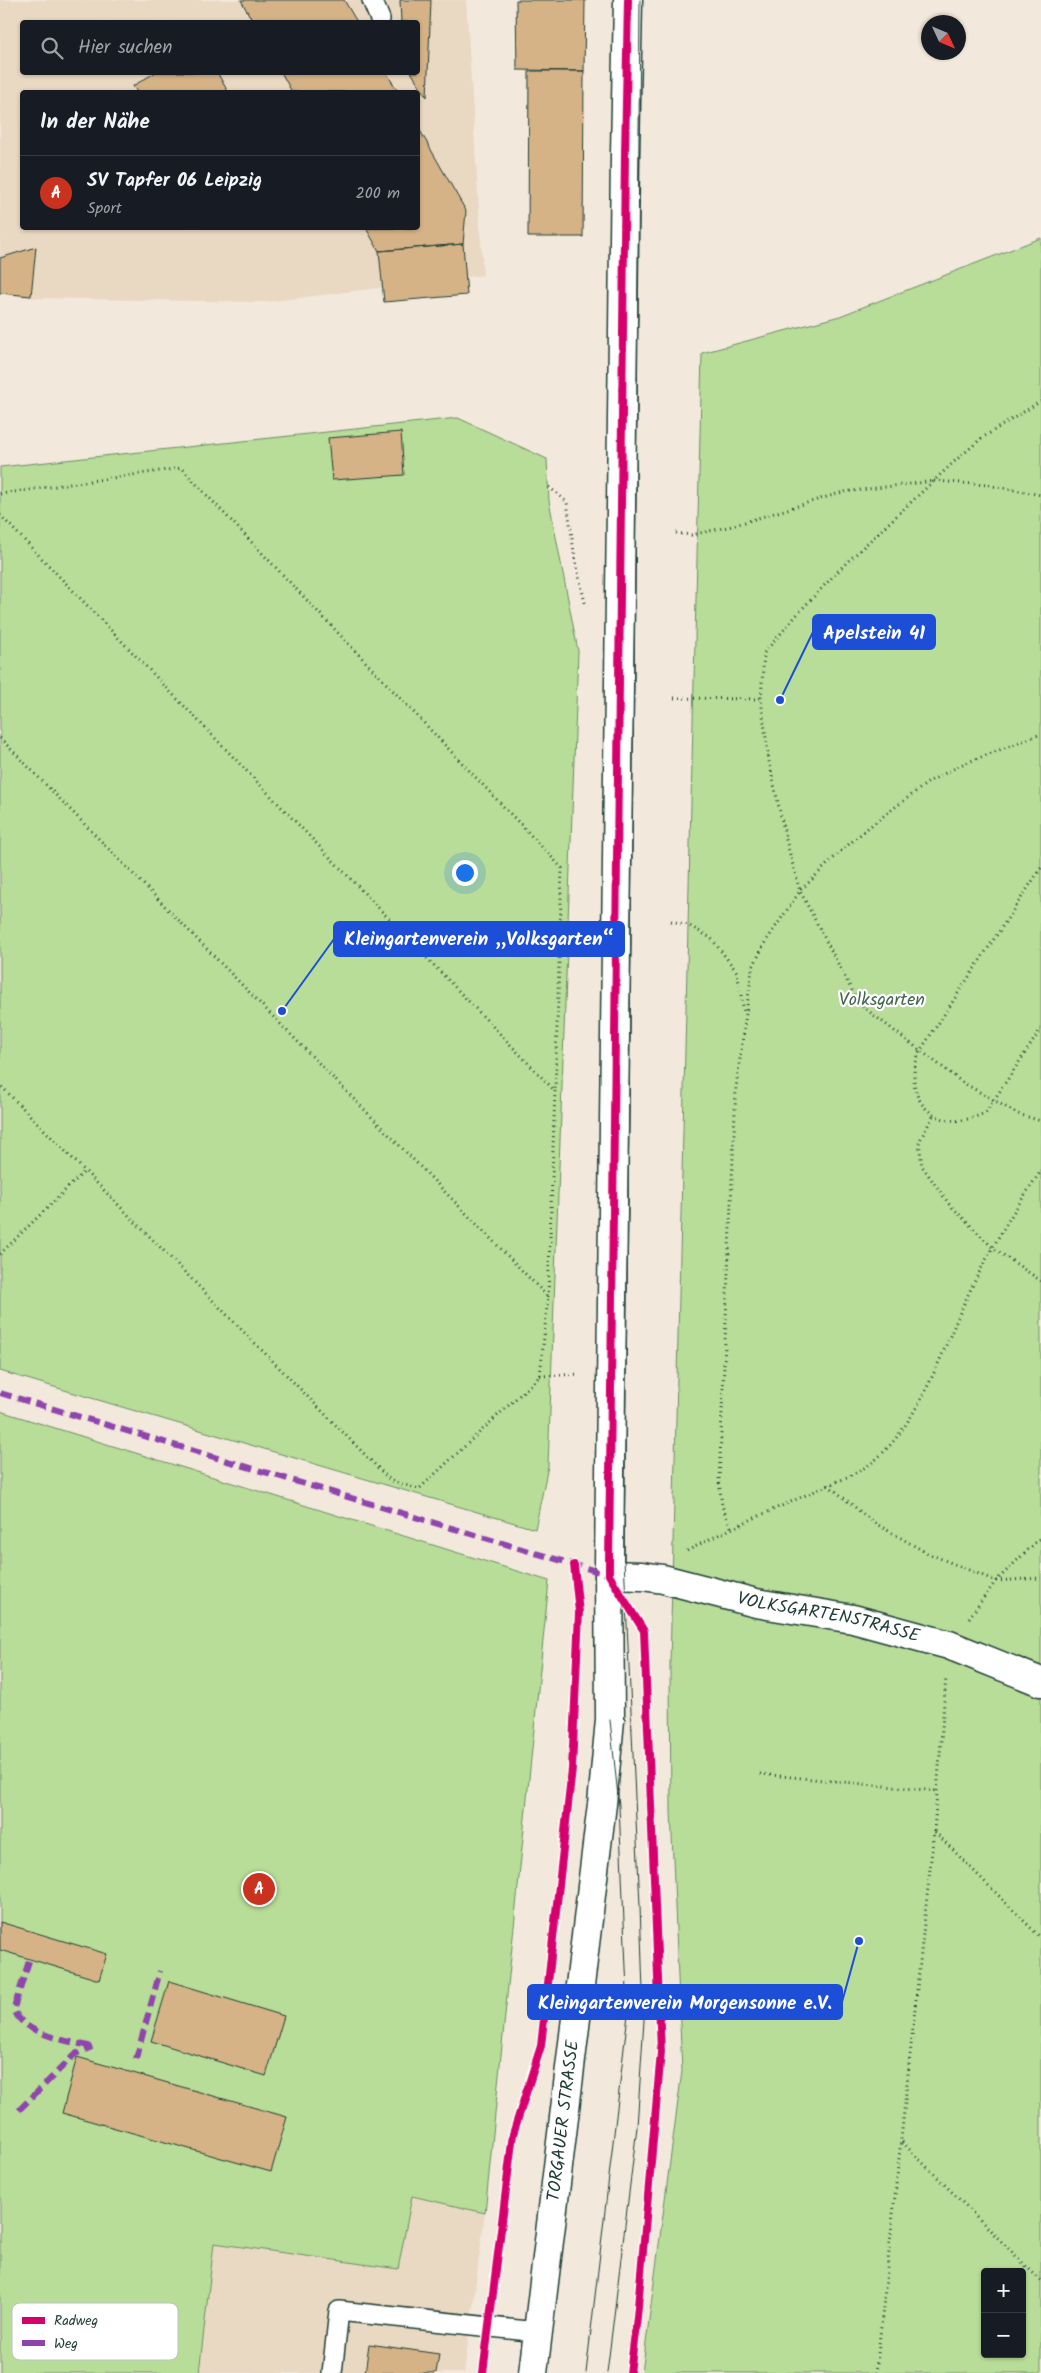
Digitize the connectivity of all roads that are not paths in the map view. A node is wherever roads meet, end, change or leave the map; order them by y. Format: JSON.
{"nodes":[{"id":1,"x":372,"y":0,"type":"edge"},
{"id":2,"x":628,"y":0,"type":"edge"},
{"id":3,"x":380,"y":19,"type":"dead end"},
{"id":4,"x":609,"y":1575,"type":"junction"},
{"id":5,"x":1041,"y":1682,"type":"edge"},
{"id":6,"x":538,"y":2332,"type":"junction"},
{"id":7,"x":332,"y":2373,"type":"edge"},
{"id":8,"x":533,"y":2373,"type":"edge"}],
"edges":[{"from":1,"to":3,"type":"lane"},
{"from":2,"to":4,"type":"main road","name":"TORGAUER STRASSE"},
{"from":4,"to":5,"type":"main road","name":"VOLKSGARTENSTRASSE"},
{"from":4,"to":6,"type":"main road","name":"TORGAUER STRASSE"},
{"from":6,"to":7,"type":"lane"},
{"from":6,"to":8,"type":"main road","name":"TORGAUER STRASSE"}]}
